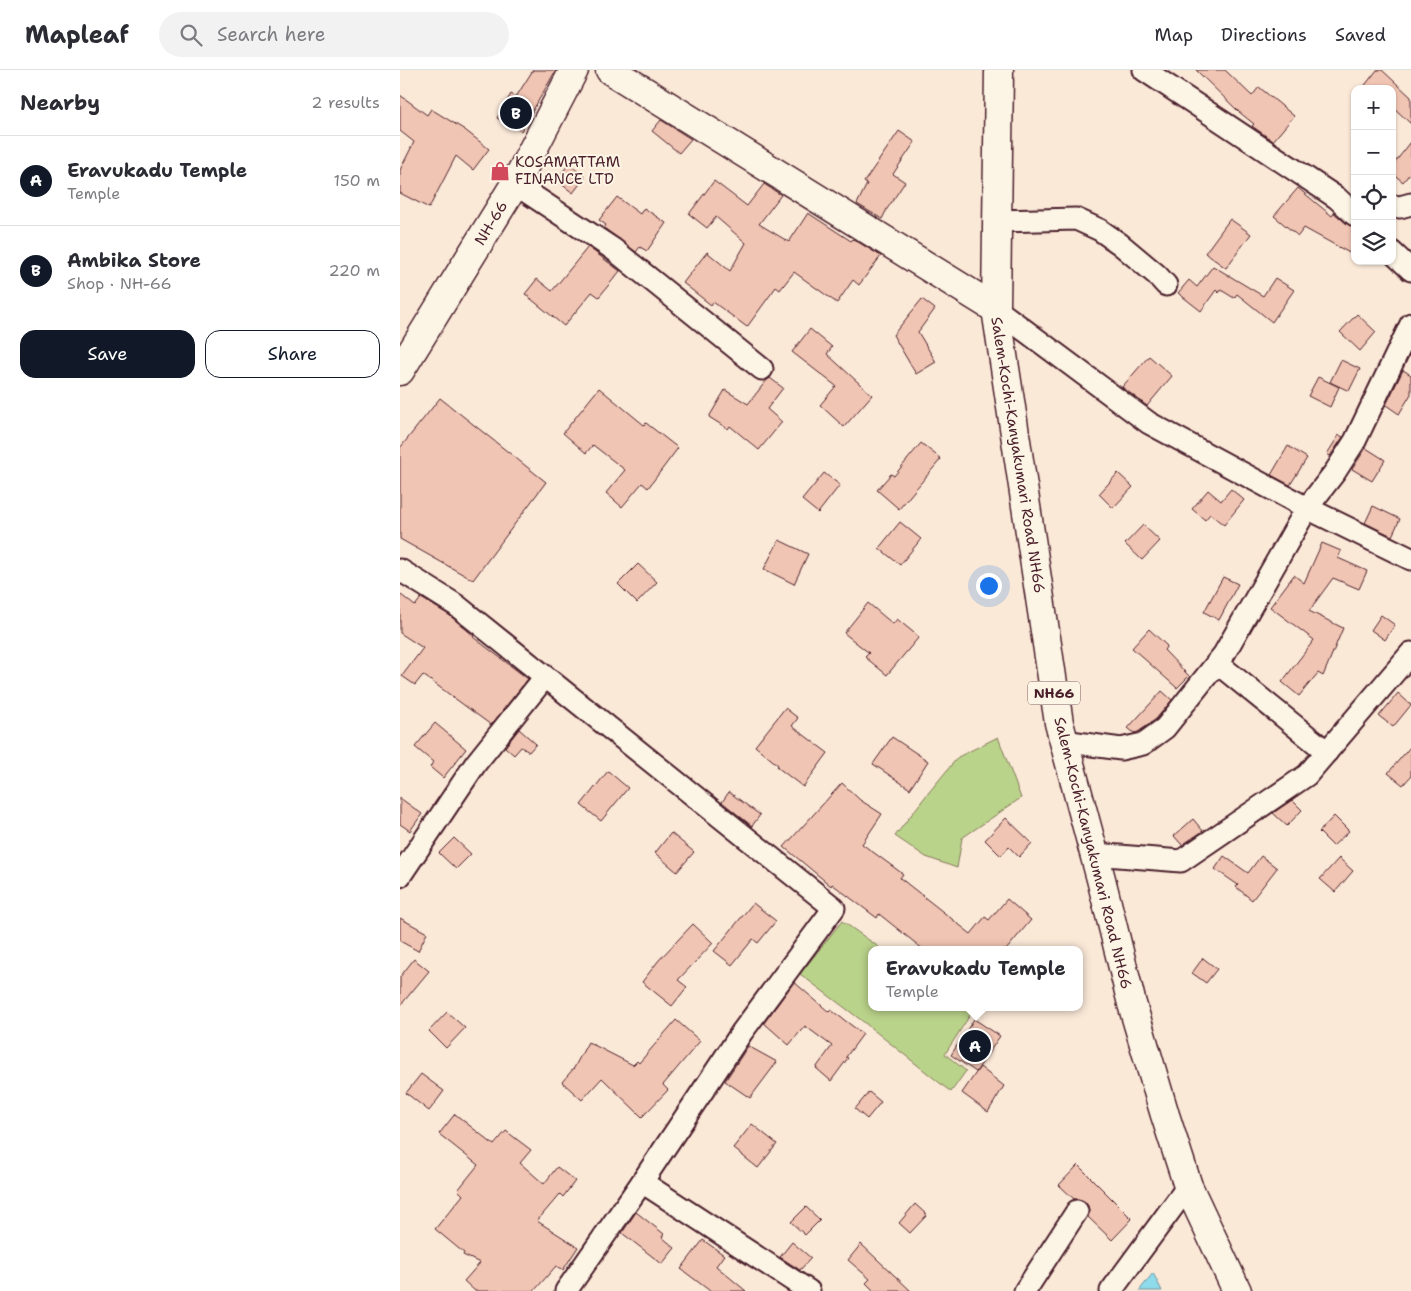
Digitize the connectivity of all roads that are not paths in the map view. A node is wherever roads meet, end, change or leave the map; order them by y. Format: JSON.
{"nodes":[{"id":1,"x":574,"y":70,"type":"edge"},
{"id":2,"x":610,"y":70,"type":"edge"},
{"id":3,"x":999,"y":70,"type":"edge"},
{"id":4,"x":1144,"y":70,"type":"edge"},
{"id":5,"x":515,"y":184,"type":"junction"},
{"id":6,"x":1346,"y":199,"type":"edge"},
{"id":7,"x":1411,"y":204,"type":"edge"},
{"id":8,"x":1396,"y":206,"type":"edge"},
{"id":9,"x":997,"y":220,"type":"junction"},
{"id":10,"x":1396,"y":256,"type":"edge"},
{"id":11,"x":1411,"y":270,"type":"edge"},
{"id":12,"x":1166,"y":285,"type":"dead end"},
{"id":13,"x":996,"y":309,"type":"junction"},
{"id":14,"x":1411,"y":324,"type":"edge"},
{"id":15,"x":762,"y":369,"type":"dead end"},
{"id":16,"x":400,"y":371,"type":"edge"},
{"id":17,"x":1307,"y":508,"type":"junction"},
{"id":18,"x":1411,"y":559,"type":"edge"},
{"id":19,"x":400,"y":570,"type":"edge"},
{"id":20,"x":1411,"y":653,"type":"edge"},
{"id":21,"x":1217,"y":664,"type":"junction"},
{"id":22,"x":545,"y":677,"type":"junction"},
{"id":23,"x":1063,"y":741,"type":"junction"},
{"id":24,"x":1327,"y":752,"type":"junction"},
{"id":25,"x":1094,"y":854,"type":"junction"},
{"id":26,"x":400,"y":876,"type":"edge"},
{"id":27,"x":642,"y":1182,"type":"junction"},
{"id":28,"x":1188,"y":1186,"type":"junction"},
{"id":29,"x":1077,"y":1211,"type":"dead end"},
{"id":30,"x":785,"y":1285,"type":"edge"},
{"id":31,"x":566,"y":1291,"type":"edge"},
{"id":32,"x":809,"y":1291,"type":"edge"},
{"id":33,"x":1025,"y":1291,"type":"edge"},
{"id":34,"x":1111,"y":1291,"type":"edge"},
{"id":35,"x":1237,"y":1291,"type":"edge"}],
"edges":[{"from":1,"to":5,"type":"main road","name":"NH-66"},
{"from":2,"to":13,"type":"main road"},
{"from":3,"to":9,"type":"main road","name":"Salem-Kochi-Kanyakumari Road NH66","number":"NH66"},
{"from":4,"to":6,"type":"street"},
{"from":5,"to":15,"type":"street"},
{"from":5,"to":16,"type":"main road","name":"NH-66"},
{"from":7,"to":8,"type":"street"},
{"from":9,"to":12,"type":"street"},
{"from":9,"to":13,"type":"main road","name":"Salem-Kochi-Kanyakumari Road NH66","number":"NH66"},
{"from":10,"to":11,"type":"street"},
{"from":13,"to":17,"type":"street"},
{"from":13,"to":23,"type":"main road","name":"Salem-Kochi-Kanyakumari Road NH66","number":"NH66"},
{"from":14,"to":17,"type":"street"},
{"from":17,"to":18,"type":"street"},
{"from":17,"to":21,"type":"street"},
{"from":19,"to":22,"type":"street"},
{"from":20,"to":24,"type":"street"},
{"from":21,"to":23,"type":"street"},
{"from":21,"to":24,"type":"street"},
{"from":22,"to":26,"type":"street"},
{"from":22,"to":27,"type":"street"},
{"from":23,"to":25,"type":"main road","name":"Salem-Kochi-Kanyakumari Road NH66","number":"NH66"},
{"from":24,"to":25,"type":"street"},
{"from":25,"to":28,"type":"main road","name":"Salem-Kochi-Kanyakumari Road NH66","number":"NH66"},
{"from":27,"to":30,"type":"street"},
{"from":27,"to":31,"type":"street"},
{"from":28,"to":34,"type":"street"},
{"from":28,"to":35,"type":"main road","name":"Salem-Kochi-Kanyakumari Road NH66","number":"NH66"},
{"from":29,"to":33,"type":"street"},
{"from":30,"to":32,"type":"street"}]}
